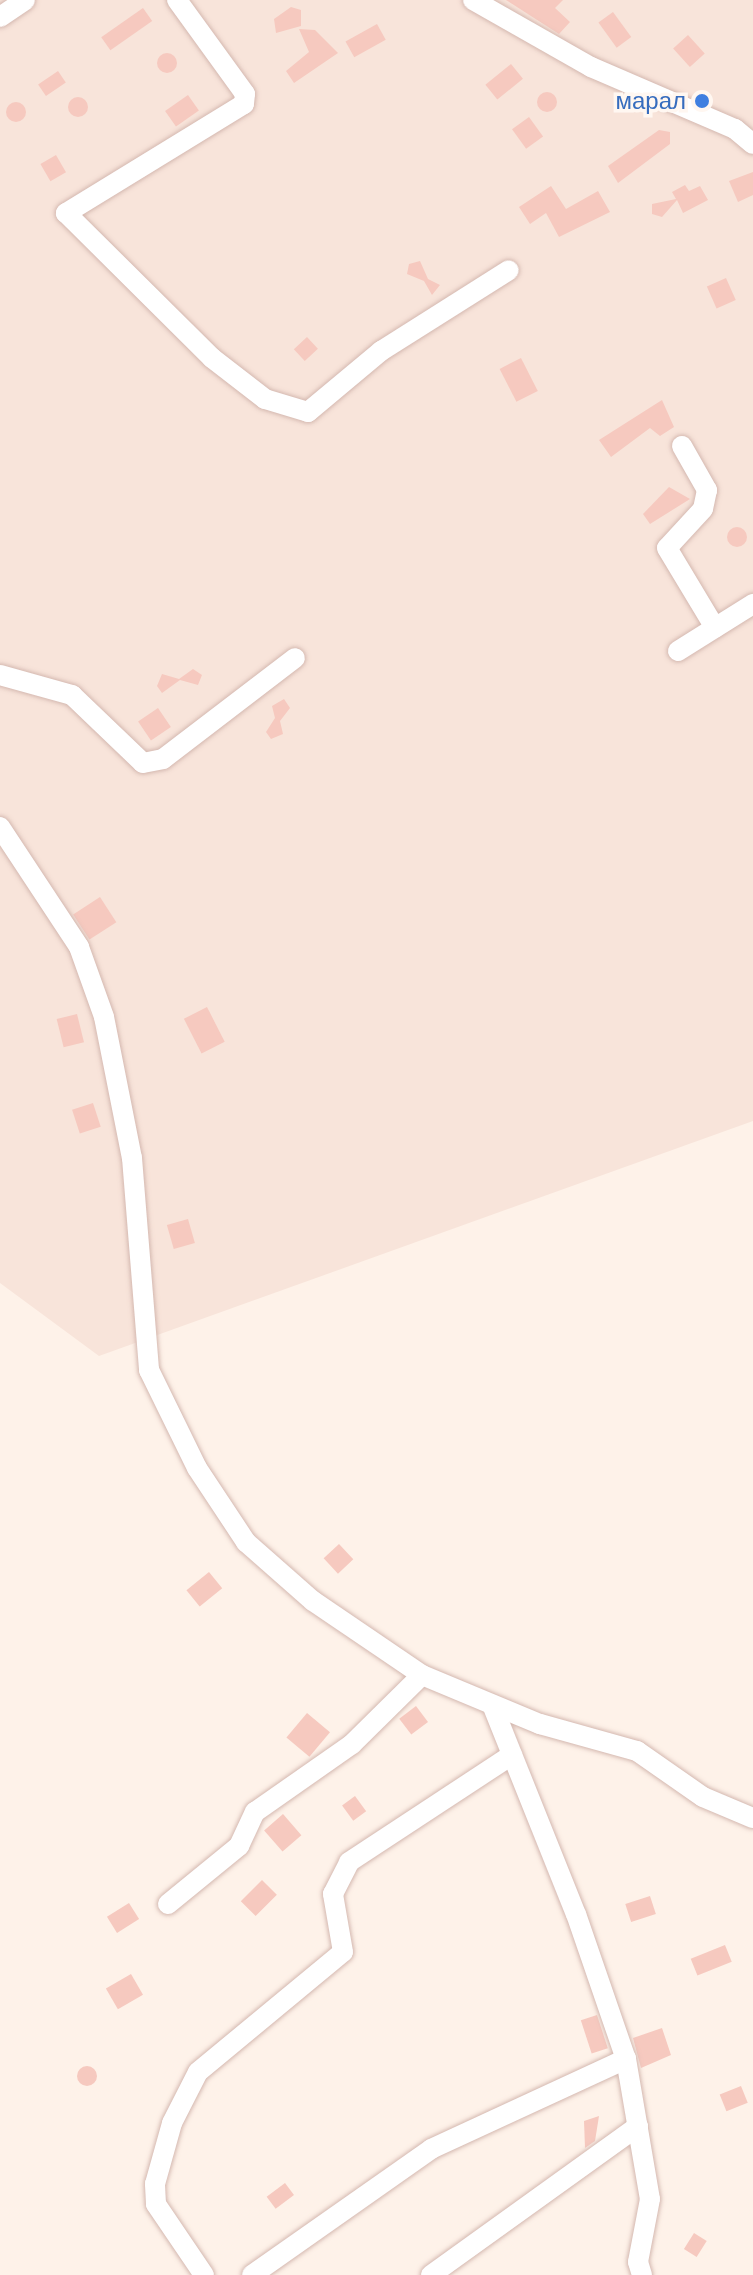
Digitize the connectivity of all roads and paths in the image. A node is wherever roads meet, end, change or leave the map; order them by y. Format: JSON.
{"nodes":[{"id":1,"x":25,"y":0,"type":"edge"},
{"id":2,"x":177,"y":0,"type":"edge"},
{"id":3,"x":473,"y":0,"type":"edge"},
{"id":4,"x":0,"y":17,"type":"edge"},
{"id":5,"x":753,"y":144,"type":"edge"},
{"id":6,"x":509,"y":270,"type":"dead end"},
{"id":7,"x":682,"y":446,"type":"dead end"},
{"id":8,"x":753,"y":604,"type":"edge"},
{"id":9,"x":715,"y":628,"type":"junction"},
{"id":10,"x":678,"y":651,"type":"dead end"},
{"id":11,"x":295,"y":658,"type":"dead end"},
{"id":12,"x":0,"y":675,"type":"edge"},
{"id":13,"x":0,"y":827,"type":"edge"},
{"id":14,"x":422,"y":1675,"type":"junction"},
{"id":15,"x":493,"y":1707,"type":"junction"},
{"id":16,"x":512,"y":1755,"type":"junction"},
{"id":17,"x":753,"y":1818,"type":"edge"},
{"id":18,"x":168,"y":1904,"type":"dead end"},
{"id":19,"x":626,"y":2059,"type":"junction"},
{"id":20,"x":638,"y":2126,"type":"junction"},
{"id":21,"x":204,"y":2275,"type":"edge"},
{"id":22,"x":252,"y":2275,"type":"edge"},
{"id":23,"x":431,"y":2275,"type":"edge"},
{"id":24,"x":642,"y":2275,"type":"edge"}],
"edges":[{"from":1,"to":4,"type":"street"},
{"from":2,"to":6,"type":"street"},
{"from":3,"to":5,"type":"street"},
{"from":7,"to":9,"type":"street"},
{"from":8,"to":9,"type":"street"},
{"from":9,"to":10,"type":"street"},
{"from":11,"to":12,"type":"street"},
{"from":13,"to":14,"type":"street"},
{"from":14,"to":15,"type":"street"},
{"from":14,"to":18,"type":"street"},
{"from":15,"to":16,"type":"street"},
{"from":15,"to":17,"type":"street"},
{"from":16,"to":19,"type":"street"},
{"from":16,"to":21,"type":"street"},
{"from":19,"to":20,"type":"street"},
{"from":19,"to":22,"type":"street"},
{"from":20,"to":23,"type":"street"},
{"from":20,"to":24,"type":"street"}]}
